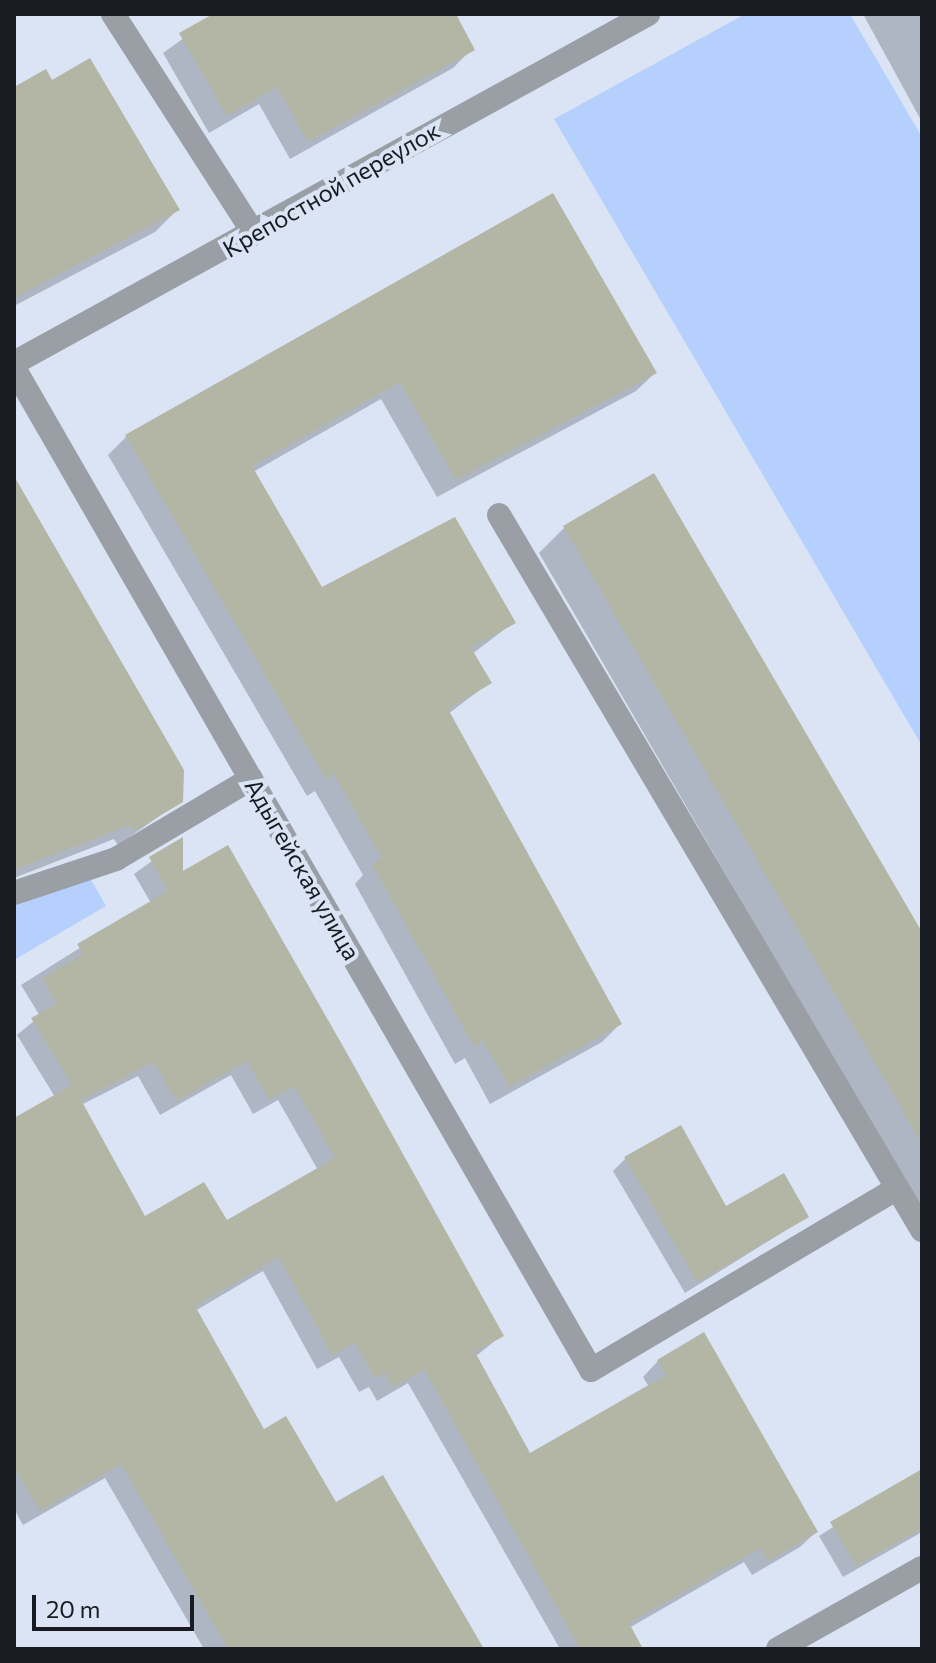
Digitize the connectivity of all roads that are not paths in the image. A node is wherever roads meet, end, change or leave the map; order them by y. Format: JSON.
{"nodes":[{"id":1,"x":113,"y":14,"type":"edge"},
{"id":2,"x":648,"y":14,"type":"edge"},
{"id":3,"x":254,"y":234,"type":"junction"},
{"id":4,"x":14,"y":366,"type":"edge"},
{"id":5,"x":499,"y":515,"type":"dead end"},
{"id":6,"x":251,"y":779,"type":"junction"},
{"id":7,"x":14,"y":893,"type":"edge"},
{"id":8,"x":897,"y":1188,"type":"junction"},
{"id":9,"x":922,"y":1230,"type":"edge"},
{"id":10,"x":922,"y":1568,"type":"edge"},
{"id":11,"x":778,"y":1649,"type":"edge"}],
"edges":[{"from":1,"to":3,"type":"street"},
{"from":2,"to":3,"type":"street","name":"Крепостной переулок"},
{"from":3,"to":4,"type":"street","name":"Крепостной переулок"},
{"from":4,"to":6,"type":"street","name":"Адыгейская улица"},
{"from":5,"to":8,"type":"street"},
{"from":6,"to":7,"type":"street"},
{"from":6,"to":8,"type":"street","name":"Адыгейская улица"},
{"from":8,"to":9,"type":"street"},
{"from":10,"to":11,"type":"street"}]}
